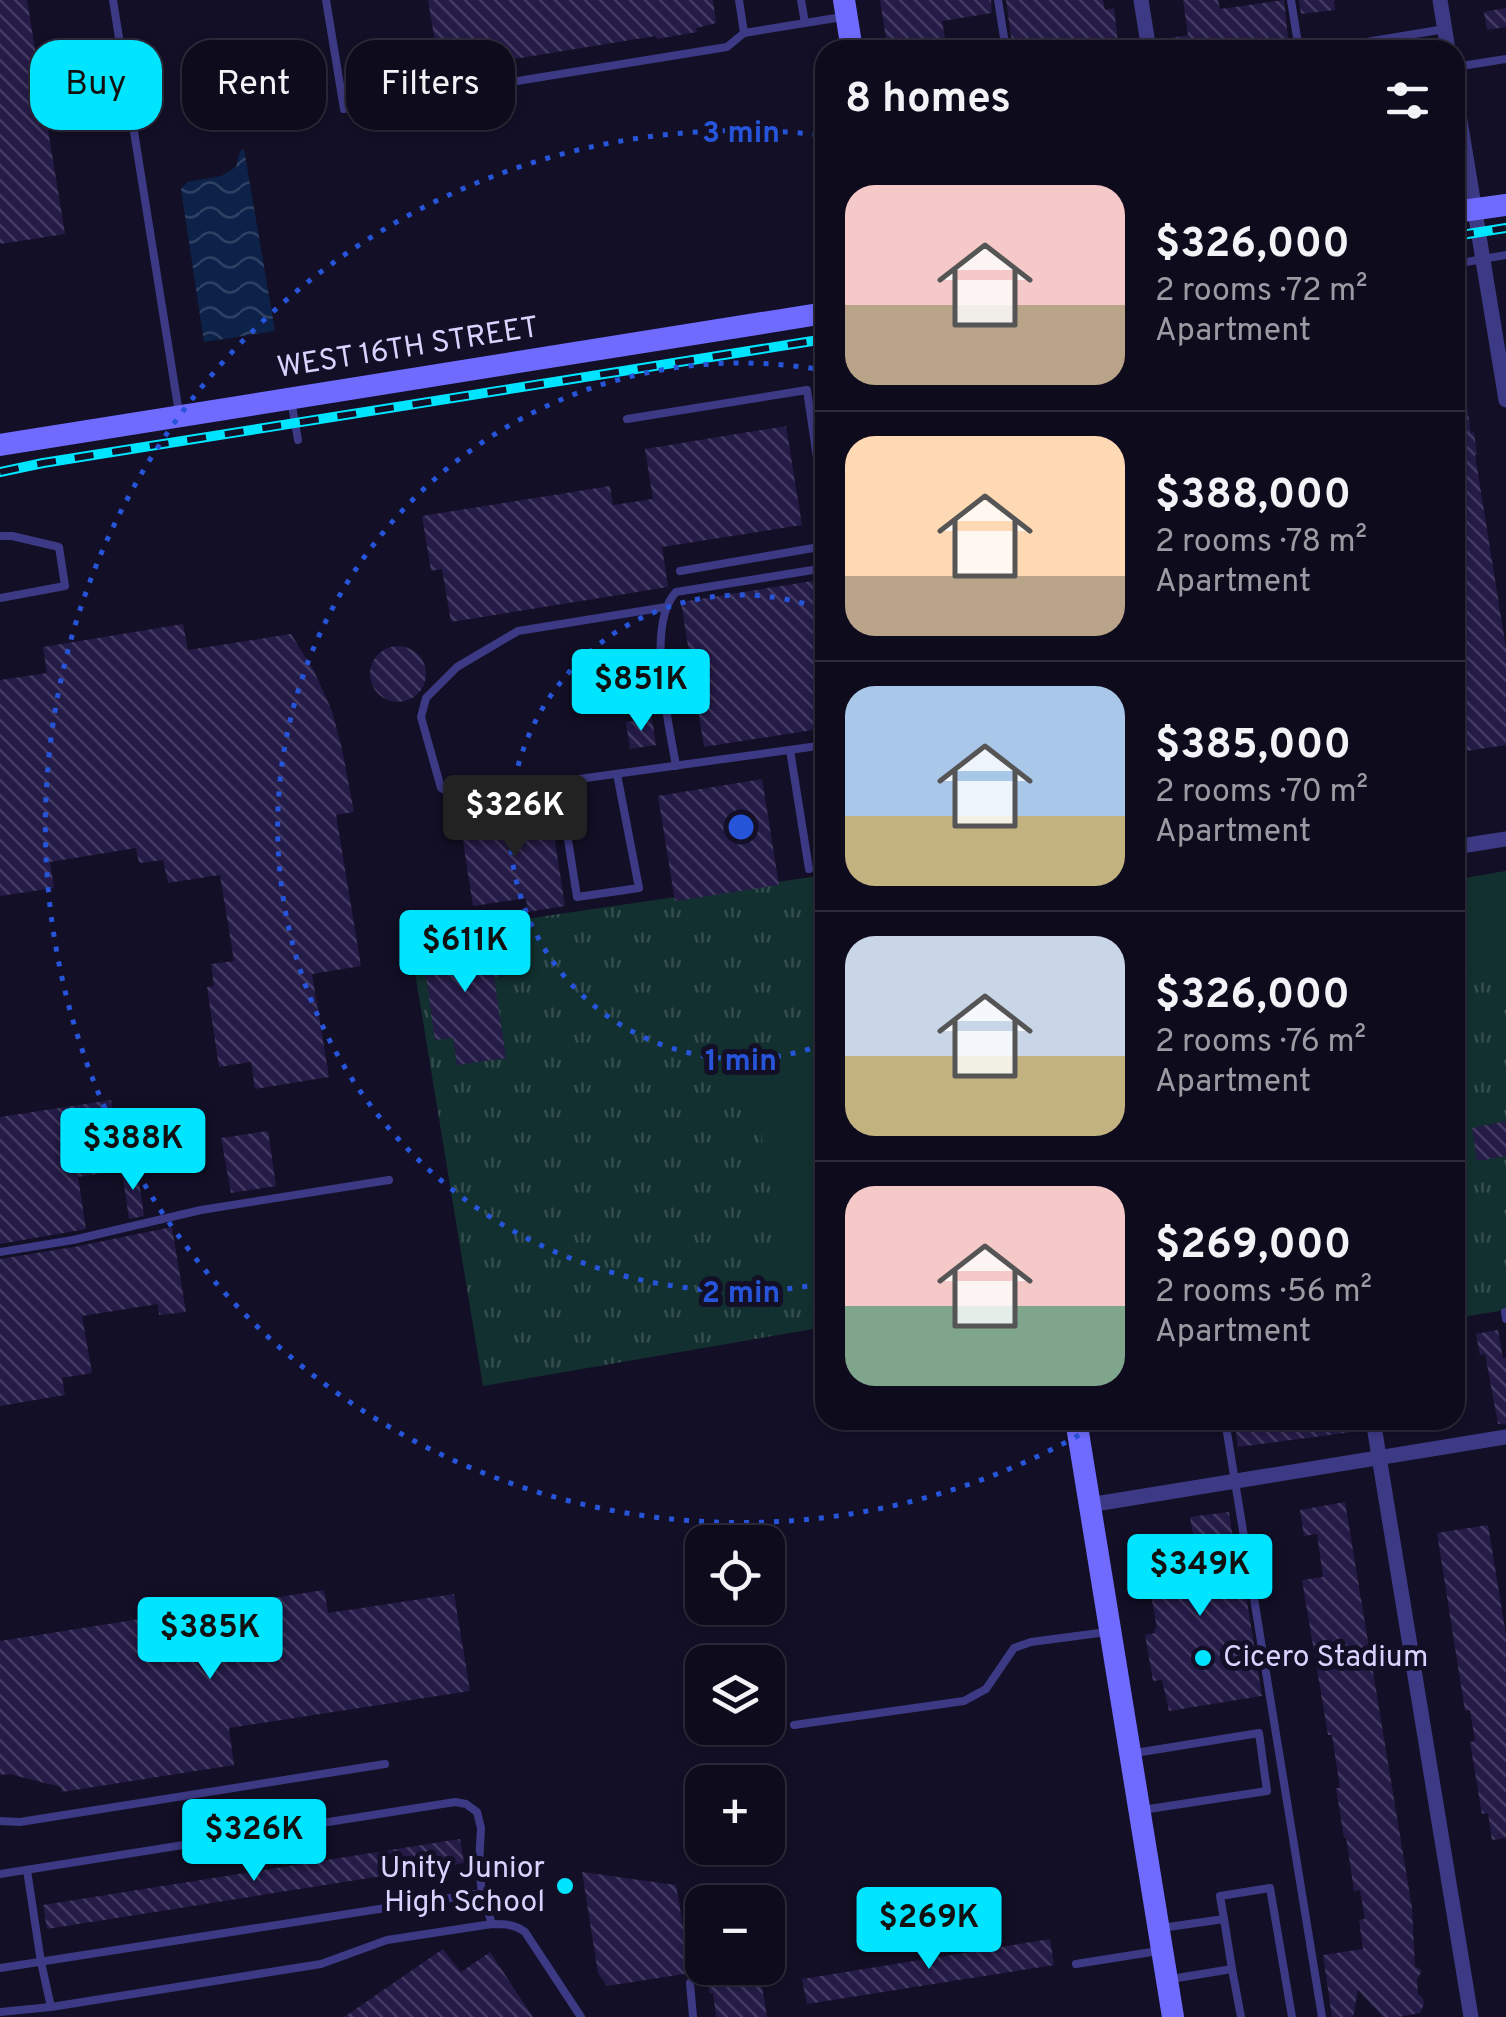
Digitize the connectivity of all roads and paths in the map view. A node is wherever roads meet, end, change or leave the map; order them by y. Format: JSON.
{"nodes":[{"id":1,"x":113,"y":0,"type":"edge"},
{"id":2,"x":326,"y":0,"type":"edge"},
{"id":3,"x":739,"y":0,"type":"edge"},
{"id":4,"x":801,"y":0,"type":"edge"},
{"id":5,"x":998,"y":0,"type":"edge"},
{"id":6,"x":1140,"y":0,"type":"edge"},
{"id":7,"x":1291,"y":0,"type":"edge"},
{"id":8,"x":1440,"y":0,"type":"edge"},
{"id":9,"x":845,"y":8,"type":"edge"},
{"id":10,"x":805,"y":23,"type":"junction"},
{"id":11,"x":1445,"y":30,"type":"junction"},
{"id":12,"x":744,"y":33,"type":"junction"},
{"id":13,"x":850,"y":40,"type":"edge"},
{"id":14,"x":1004,"y":40,"type":"edge"},
{"id":15,"x":1147,"y":40,"type":"edge"},
{"id":16,"x":1297,"y":40,"type":"edge"},
{"id":17,"x":1382,"y":40,"type":"edge"},
{"id":18,"x":1446,"y":40,"type":"edge"},
{"id":19,"x":1506,"y":59,"type":"edge"},
{"id":20,"x":1465,"y":65,"type":"edge"},
{"id":21,"x":1506,"y":204,"type":"edge"},
{"id":22,"x":1465,"y":211,"type":"edge"},
{"id":23,"x":1506,"y":256,"type":"edge"},
{"id":24,"x":1483,"y":259,"type":"junction"},
{"id":25,"x":1465,"y":262,"type":"edge"},
{"id":26,"x":815,"y":315,"type":"edge"},
{"id":27,"x":291,"y":398,"type":"junction"},
{"id":28,"x":1506,"y":400,"type":"edge"},
{"id":29,"x":180,"y":417,"type":"junction"},
{"id":30,"x":627,"y":418,"type":"dead end"},
{"id":31,"x":298,"y":440,"type":"dead end"},
{"id":32,"x":0,"y":445,"type":"edge"},
{"id":33,"x":815,"y":445,"type":"edge"},
{"id":34,"x":0,"y":536,"type":"edge"},
{"id":35,"x":815,"y":548,"type":"edge"},
{"id":36,"x":815,"y":570,"type":"edge"},
{"id":37,"x":680,"y":571,"type":"dead end"},
{"id":38,"x":0,"y":598,"type":"edge"},
{"id":39,"x":666,"y":607,"type":"junction"},
{"id":40,"x":815,"y":747,"type":"edge"},
{"id":41,"x":790,"y":750,"type":"junction"},
{"id":42,"x":676,"y":766,"type":"junction"},
{"id":43,"x":617,"y":774,"type":"junction"},
{"id":44,"x":559,"y":782,"type":"junction"},
{"id":45,"x":1506,"y":840,"type":"edge"},
{"id":46,"x":1465,"y":846,"type":"edge"},
{"id":47,"x":809,"y":870,"type":"dead end"},
{"id":48,"x":389,"y":1180,"type":"dead end"},
{"id":49,"x":0,"y":1252,"type":"edge"},
{"id":50,"x":1078,"y":1430,"type":"edge"},
{"id":51,"x":1227,"y":1430,"type":"edge"},
{"id":52,"x":1375,"y":1430,"type":"edge"},
{"id":53,"x":1506,"y":1437,"type":"edge"},
{"id":54,"x":1380,"y":1458,"type":"junction"},
{"id":55,"x":1235,"y":1481,"type":"junction"},
{"id":56,"x":1089,"y":1505,"type":"junction"},
{"id":57,"x":1110,"y":1632,"type":"junction"},
{"id":58,"x":794,"y":1724,"type":"dead end"},
{"id":59,"x":1130,"y":1754,"type":"junction"},
{"id":60,"x":385,"y":1764,"type":"dead end"},
{"id":61,"x":1139,"y":1810,"type":"junction"},
{"id":62,"x":0,"y":1821,"type":"edge"},
{"id":63,"x":27,"y":1870,"type":"junction"},
{"id":64,"x":0,"y":1874,"type":"edge"},
{"id":65,"x":482,"y":1893,"type":"junction"},
{"id":66,"x":1224,"y":1920,"type":"junction"},
{"id":67,"x":492,"y":1924,"type":"junction"},
{"id":68,"x":1160,"y":1939,"type":"junction"},
{"id":69,"x":40,"y":1962,"type":"junction"},
{"id":70,"x":1076,"y":1964,"type":"dead end"},
{"id":71,"x":0,"y":1968,"type":"edge"},
{"id":72,"x":1232,"y":1969,"type":"junction"},
{"id":73,"x":1167,"y":1980,"type":"junction"},
{"id":74,"x":690,"y":1985,"type":"edge"},
{"id":75,"x":51,"y":2007,"type":"junction"},
{"id":76,"x":0,"y":2012,"type":"edge"},
{"id":77,"x":581,"y":2017,"type":"edge"},
{"id":78,"x":693,"y":2017,"type":"edge"},
{"id":79,"x":1173,"y":2017,"type":"edge"},
{"id":80,"x":1240,"y":2017,"type":"edge"},
{"id":81,"x":1292,"y":2017,"type":"edge"},
{"id":82,"x":1322,"y":2017,"type":"edge"},
{"id":83,"x":1471,"y":2017,"type":"edge"}],
"edges":[{"from":1,"to":29,"type":"lane"},
{"from":2,"to":12,"type":"lane"},
{"from":3,"to":12,"type":"lane"},
{"from":4,"to":10,"type":"lane"},
{"from":5,"to":14,"type":"lane"},
{"from":6,"to":15,"type":"street"},
{"from":7,"to":16,"type":"lane"},
{"from":8,"to":11,"type":"street"},
{"from":9,"to":10,"type":"lane"},
{"from":9,"to":13,"type":"street"},
{"from":10,"to":12,"type":"lane"},
{"from":11,"to":17,"type":"lane"},
{"from":11,"to":18,"type":"street"},
{"from":19,"to":20,"type":"lane"},
{"from":21,"to":22,"type":"street"},
{"from":22,"to":24,"type":"street"},
{"from":23,"to":24,"type":"lane"},
{"from":24,"to":25,"type":"lane"},
{"from":24,"to":28,"type":"street"},
{"from":26,"to":27,"type":"street","name":"WEST 16TH STREET"},
{"from":27,"to":29,"type":"street","name":"WEST 16TH STREET"},
{"from":27,"to":31,"type":"lane"},
{"from":29,"to":32,"type":"street","name":"WEST 16TH STREET"},
{"from":30,"to":33,"type":"lane"},
{"from":34,"to":38,"type":"lane"},
{"from":35,"to":37,"type":"lane"},
{"from":36,"to":39,"type":"lane"},
{"from":39,"to":42,"type":"lane"},
{"from":39,"to":44,"type":"lane"},
{"from":40,"to":41,"type":"lane"},
{"from":41,"to":42,"type":"lane"},
{"from":41,"to":47,"type":"lane"},
{"from":42,"to":43,"type":"lane"},
{"from":43,"to":44,"type":"lane"},
{"from":43,"to":44,"type":"lane"},
{"from":45,"to":46,"type":"street"},
{"from":48,"to":49,"type":"lane"},
{"from":50,"to":56,"type":"street"},
{"from":51,"to":55,"type":"lane"},
{"from":52,"to":54,"type":"street"},
{"from":53,"to":54,"type":"street"},
{"from":54,"to":55,"type":"street"},
{"from":54,"to":83,"type":"street"},
{"from":55,"to":56,"type":"street"},
{"from":55,"to":82,"type":"lane"},
{"from":56,"to":57,"type":"street"},
{"from":57,"to":58,"type":"lane"},
{"from":57,"to":59,"type":"street"},
{"from":59,"to":61,"type":"street"},
{"from":59,"to":61,"type":"lane"},
{"from":60,"to":62,"type":"lane"},
{"from":61,"to":68,"type":"street"},
{"from":63,"to":64,"type":"lane"},
{"from":63,"to":65,"type":"lane"},
{"from":63,"to":69,"type":"lane"},
{"from":65,"to":67,"type":"lane"},
{"from":65,"to":69,"type":"lane"},
{"from":66,"to":68,"type":"lane"},
{"from":66,"to":72,"type":"lane"},
{"from":66,"to":81,"type":"lane"},
{"from":67,"to":75,"type":"lane"},
{"from":67,"to":77,"type":"lane"},
{"from":68,"to":70,"type":"lane"},
{"from":68,"to":73,"type":"street"},
{"from":69,"to":71,"type":"lane"},
{"from":69,"to":75,"type":"lane"},
{"from":72,"to":73,"type":"lane"},
{"from":72,"to":80,"type":"lane"},
{"from":73,"to":79,"type":"street"},
{"from":74,"to":78,"type":"lane"},
{"from":75,"to":76,"type":"lane"}]}
